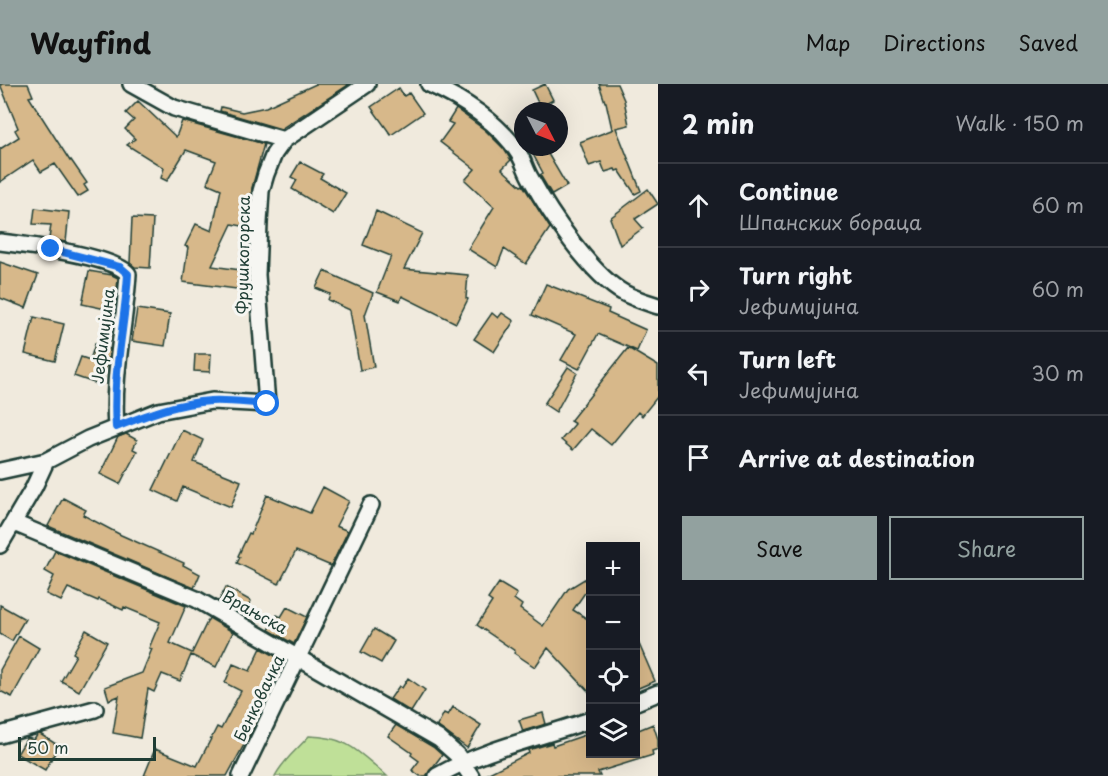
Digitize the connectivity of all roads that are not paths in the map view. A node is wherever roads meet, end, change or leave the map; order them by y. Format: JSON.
{"nodes":[{"id":1,"x":131,"y":84,"type":"edge"},
{"id":2,"x":367,"y":84,"type":"edge"},
{"id":3,"x":429,"y":84,"type":"edge"},
{"id":4,"x":284,"y":140,"type":"junction"},
{"id":5,"x":0,"y":242,"type":"edge"},
{"id":6,"x":658,"y":306,"type":"edge"},
{"id":7,"x":116,"y":427,"type":"junction"},
{"id":8,"x":46,"y":460,"type":"junction"},
{"id":9,"x":0,"y":471,"type":"edge"},
{"id":10,"x":371,"y":505,"type":"dead end"},
{"id":11,"x":14,"y":523,"type":"junction"},
{"id":12,"x":0,"y":544,"type":"edge"},
{"id":13,"x":299,"y":657,"type":"junction"},
{"id":14,"x":658,"y":693,"type":"edge"},
{"id":15,"x":640,"y":700,"type":"edge"},
{"id":16,"x":95,"y":709,"type":"dead end"},
{"id":17,"x":586,"y":722,"type":"edge"},
{"id":18,"x":0,"y":735,"type":"edge"},
{"id":19,"x":461,"y":762,"type":"junction"},
{"id":20,"x":241,"y":776,"type":"edge"},
{"id":21,"x":437,"y":776,"type":"edge"},
{"id":22,"x":471,"y":776,"type":"edge"}],
"edges":[{"from":1,"to":4,"type":"street"},
{"from":2,"to":4,"type":"street","name":"Фрушкогорска"},
{"from":3,"to":6,"type":"street"},
{"from":4,"to":7,"type":"street","name":"Фрушкогорска"},
{"from":5,"to":7,"type":"street","name":"Јефимијина"},
{"from":7,"to":8,"type":"street"},
{"from":8,"to":9,"type":"street"},
{"from":8,"to":11,"type":"street"},
{"from":10,"to":13,"type":"street","name":"Бенковачка"},
{"from":11,"to":12,"type":"street"},
{"from":11,"to":13,"type":"street","name":"Врањска"},
{"from":13,"to":19,"type":"street","name":"Врањска"},
{"from":13,"to":20,"type":"street","name":"Бенковачка"},
{"from":14,"to":15,"type":"street"},
{"from":16,"to":18,"type":"street"},
{"from":17,"to":19,"type":"street"},
{"from":19,"to":21,"type":"street"},
{"from":19,"to":22,"type":"street","name":"Врањска"}]}
